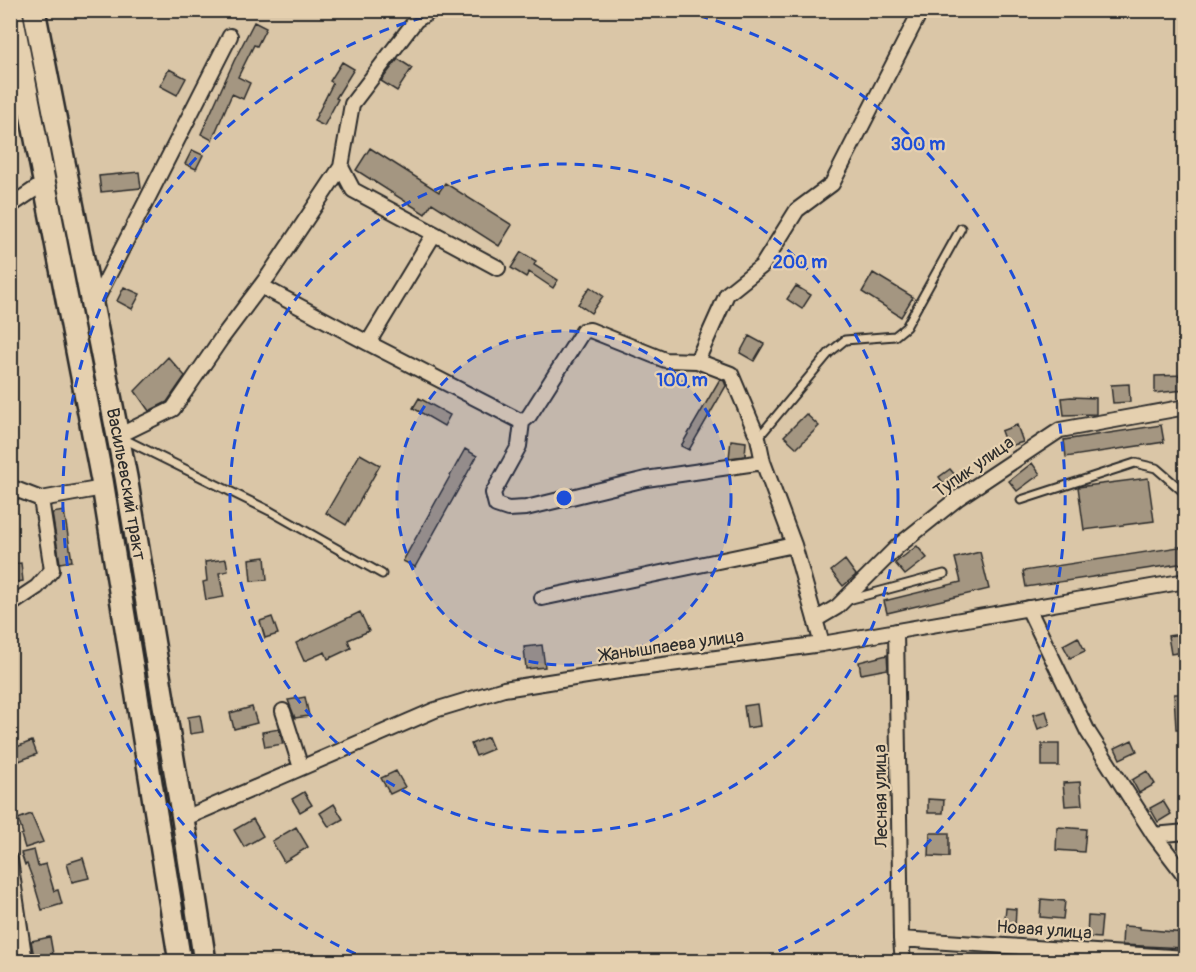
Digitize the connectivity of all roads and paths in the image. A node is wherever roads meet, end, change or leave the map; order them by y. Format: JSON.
{"nodes":[{"id":1,"x":11,"y":10,"type":"edge"},
{"id":2,"x":34,"y":10,"type":"edge"},
{"id":3,"x":432,"y":10,"type":"edge"},
{"id":4,"x":921,"y":10,"type":"edge"},
{"id":5,"x":230,"y":36,"type":"dead end"},
{"id":6,"x":18,"y":85,"type":"edge"},
{"id":7,"x":341,"y":167,"type":"junction"},
{"id":8,"x":44,"y":183,"type":"junction"},
{"id":9,"x":10,"y":206,"type":"edge"},
{"id":10,"x":961,"y":228,"type":"dead end"},
{"id":11,"x":434,"y":234,"type":"junction"},
{"id":12,"x":498,"y":268,"type":"dead end"},
{"id":13,"x":261,"y":286,"type":"junction"},
{"id":14,"x":93,"y":306,"type":"junction"},
{"id":15,"x":368,"y":343,"type":"junction"},
{"id":16,"x":697,"y":361,"type":"junction"},
{"id":17,"x":1185,"y":407,"type":"edge"},
{"id":18,"x":522,"y":422,"type":"junction"},
{"id":19,"x":118,"y":436,"type":"junction"},
{"id":20,"x":758,"y":438,"type":"junction"},
{"id":21,"x":763,"y":462,"type":"junction"},
{"id":22,"x":10,"y":486,"type":"edge"},
{"id":23,"x":103,"y":488,"type":"junction"},
{"id":24,"x":1185,"y":494,"type":"edge"},
{"id":25,"x":41,"y":499,"type":"junction"},
{"id":26,"x":1021,"y":500,"type":"dead end"},
{"id":27,"x":136,"y":537,"type":"junction"},
{"id":28,"x":111,"y":539,"type":"junction"},
{"id":29,"x":794,"y":545,"type":"junction"},
{"id":30,"x":382,"y":574,"type":"dead end"},
{"id":31,"x":944,"y":574,"type":"dead end"},
{"id":32,"x":143,"y":577,"type":"junction"},
{"id":33,"x":118,"y":580,"type":"junction"},
{"id":34,"x":1185,"y":581,"type":"edge"},
{"id":35,"x":542,"y":598,"type":"dead end"},
{"id":36,"x":844,"y":601,"type":"junction"},
{"id":37,"x":10,"y":605,"type":"edge"},
{"id":38,"x":1028,"y":608,"type":"junction"},
{"id":39,"x":815,"y":620,"type":"junction"},
{"id":40,"x":896,"y":631,"type":"junction"},
{"id":41,"x":822,"y":644,"type":"junction"},
{"id":42,"x":283,"y":711,"type":"dead end"},
{"id":43,"x":301,"y":768,"type":"junction"},
{"id":44,"x":183,"y":819,"type":"junction"},
{"id":45,"x":1185,"y":832,"type":"edge"},
{"id":46,"x":1154,"y":835,"type":"junction"},
{"id":47,"x":10,"y":860,"type":"edge"},
{"id":48,"x":1185,"y":877,"type":"edge"},
{"id":49,"x":901,"y":939,"type":"junction"},
{"id":50,"x":1185,"y":958,"type":"edge"},
{"id":51,"x":25,"y":962,"type":"edge"},
{"id":52,"x":180,"y":962,"type":"edge"},
{"id":53,"x":205,"y":962,"type":"edge"},
{"id":54,"x":903,"y":962,"type":"edge"}],
"edges":[{"from":1,"to":6,"type":"main road","name":"Васильевский тракт"},
{"from":2,"to":14,"type":"main road","name":"Васильевский тракт"},
{"from":3,"to":7,"type":"street"},
{"from":4,"to":16,"type":"street"},
{"from":5,"to":14,"type":"street"},
{"from":6,"to":8,"type":"main road","name":"Васильевский тракт"},
{"from":7,"to":11,"type":"street"},
{"from":7,"to":13,"type":"street"},
{"from":8,"to":9,"type":"street"},
{"from":8,"to":23,"type":"main road","name":"Васильевский тракт"},
{"from":10,"to":20,"type":"lane"},
{"from":11,"to":12,"type":"street"},
{"from":11,"to":15,"type":"street"},
{"from":13,"to":15,"type":"street"},
{"from":13,"to":19,"type":"street"},
{"from":14,"to":19,"type":"main road","name":"Васильевский тракт"},
{"from":15,"to":18,"type":"street"},
{"from":16,"to":18,"type":"street"},
{"from":16,"to":20,"type":"street"},
{"from":17,"to":36,"type":"street","name":"Тупик улица"},
{"from":18,"to":21,"type":"street"},
{"from":19,"to":27,"type":"main road","name":"Васильевский тракт"},
{"from":19,"to":30,"type":"lane"},
{"from":20,"to":21,"type":"street"},
{"from":21,"to":29,"type":"street"},
{"from":22,"to":25,"type":"street"},
{"from":23,"to":25,"type":"street"},
{"from":23,"to":28,"type":"main road","name":"Васильевский тракт"},
{"from":24,"to":26,"type":"lane"},
{"from":25,"to":37,"type":"street"},
{"from":27,"to":28,"type":"main road"},
{"from":27,"to":32,"type":"main road","name":"Васильевский тракт"},
{"from":28,"to":33,"type":"main road","name":"Васильевский тракт"},
{"from":29,"to":35,"type":"street"},
{"from":29,"to":39,"type":"street"},
{"from":31,"to":36,"type":"lane"},
{"from":32,"to":33,"type":"main road"},
{"from":32,"to":44,"type":"main road","name":"Васильевский тракт"},
{"from":33,"to":52,"type":"main road","name":"Васильевский тракт"},
{"from":34,"to":38,"type":"street","name":"Жанышпаева улица"},
{"from":36,"to":39,"type":"street","name":"Тупик улица"},
{"from":38,"to":40,"type":"street","name":"Жанышпаева улица"},
{"from":38,"to":46,"type":"street"},
{"from":39,"to":41,"type":"street"},
{"from":40,"to":41,"type":"street","name":"Жанышпаева улица"},
{"from":40,"to":49,"type":"street","name":"Лесная улица"},
{"from":41,"to":43,"type":"street","name":"Жанышпаева улица"},
{"from":42,"to":43,"type":"street"},
{"from":43,"to":44,"type":"street","name":"Жанышпаева улица"},
{"from":44,"to":53,"type":"main road","name":"Васильевский тракт"},
{"from":45,"to":46,"type":"street"},
{"from":46,"to":48,"type":"street"},
{"from":47,"to":51,"type":"street"},
{"from":49,"to":50,"type":"street","name":"Новая улица"},
{"from":49,"to":54,"type":"street","name":"Лесная улица"}]}
